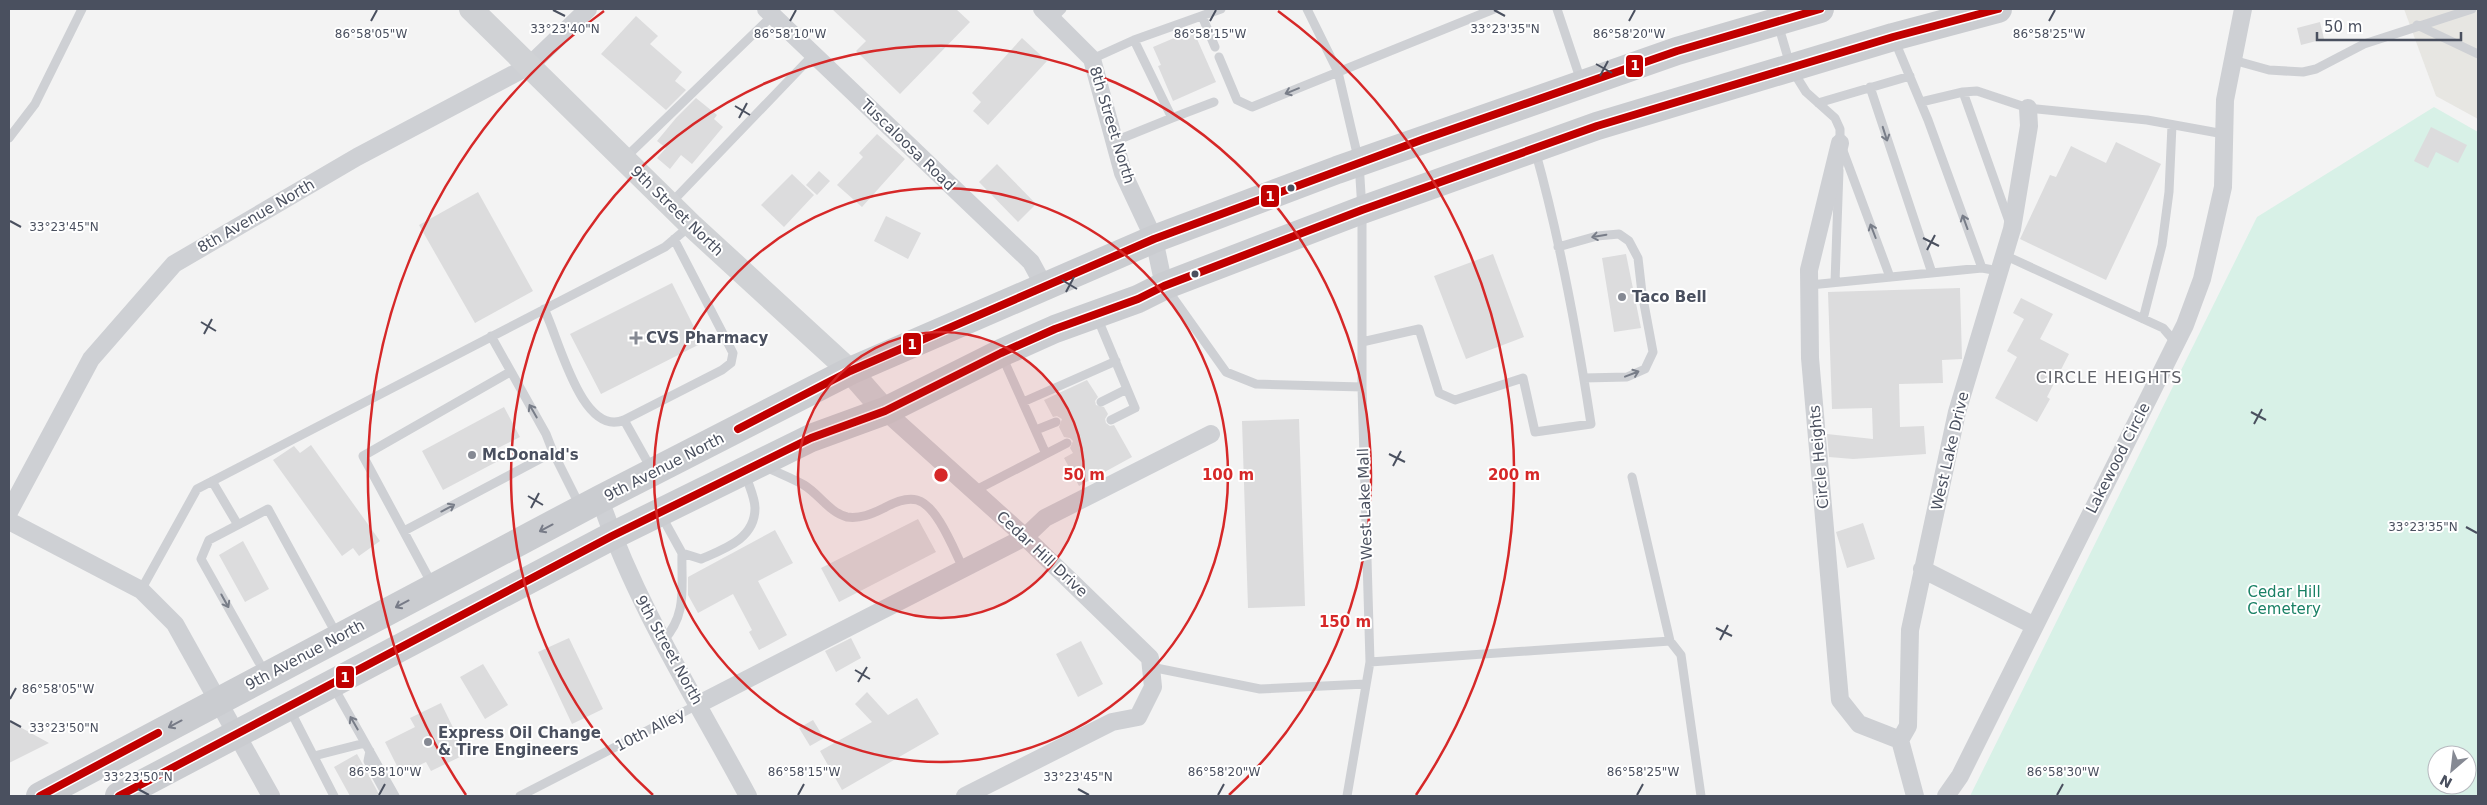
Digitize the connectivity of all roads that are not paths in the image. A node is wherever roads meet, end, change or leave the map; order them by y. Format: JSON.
{"nodes":[{"id":1,"x":82,"y":9,"type":"edge"},
{"id":2,"x":471,"y":9,"type":"edge"},
{"id":3,"x":588,"y":9,"type":"edge"},
{"id":4,"x":1221,"y":9,"type":"edge"},
{"id":5,"x":1307,"y":9,"type":"edge"},
{"id":6,"x":1494,"y":9,"type":"edge"},
{"id":7,"x":1557,"y":9,"type":"edge"},
{"id":8,"x":1820,"y":9,"type":"edge"},
{"id":9,"x":1998,"y":9,"type":"edge"},
{"id":10,"x":2472,"y":9,"type":"edge"},
{"id":11,"x":2242,"y":10,"type":"edge"},
{"id":12,"x":770,"y":12,"type":"edge"},
{"id":13,"x":1052,"y":12,"type":"edge"},
{"id":14,"x":1776,"y":15,"type":"edge"},
{"id":15,"x":1202,"y":16,"type":"junction"},
{"id":16,"x":2417,"y":25,"type":"junction"},
{"id":17,"x":1893,"y":37,"type":"junction"},
{"id":18,"x":1134,"y":40,"type":"junction"},
{"id":19,"x":1215,"y":47,"type":"dead end"},
{"id":20,"x":814,"y":54,"type":"junction"},
{"id":21,"x":2478,"y":54,"type":"edge"},
{"id":22,"x":1219,"y":57,"type":"dead end"},
{"id":23,"x":1092,"y":59,"type":"junction"},
{"id":24,"x":2233,"y":60,"type":"junction"},
{"id":25,"x":529,"y":66,"type":"junction"},
{"id":26,"x":1791,"y":68,"type":"junction"},
{"id":27,"x":1338,"y":72,"type":"junction"},
{"id":28,"x":1910,"y":76,"type":"junction"},
{"id":29,"x":1582,"y":84,"type":"junction"},
{"id":30,"x":1870,"y":88,"type":"junction"},
{"id":31,"x":1963,"y":92,"type":"junction"},
{"id":32,"x":1214,"y":102,"type":"dead end"},
{"id":33,"x":1921,"y":102,"type":"junction"},
{"id":34,"x":1818,"y":103,"type":"junction"},
{"id":35,"x":2028,"y":108,"type":"junction"},
{"id":36,"x":1172,"y":118,"type":"junction"},
{"id":37,"x":2172,"y":124,"type":"junction"},
{"id":38,"x":2224,"y":134,"type":"junction"},
{"id":39,"x":9,"y":138,"type":"edge"},
{"id":40,"x":1114,"y":142,"type":"junction"},
{"id":41,"x":1840,"y":144,"type":"junction"},
{"id":42,"x":1535,"y":148,"type":"junction"},
{"id":43,"x":624,"y":159,"type":"junction"},
{"id":44,"x":1359,"y":162,"type":"junction"},
{"id":45,"x":670,"y":204,"type":"junction"},
{"id":46,"x":1362,"y":210,"type":"junction"},
{"id":47,"x":2012,"y":229,"type":"junction"},
{"id":48,"x":683,"y":232,"type":"junction"},
{"id":49,"x":1154,"y":239,"type":"junction"},
{"id":50,"x":1558,"y":247,"type":"junction"},
{"id":51,"x":2002,"y":263,"type":"junction"},
{"id":52,"x":1982,"y":268,"type":"junction"},
{"id":53,"x":1932,"y":273,"type":"junction"},
{"id":54,"x":1890,"y":277,"type":"junction"},
{"id":55,"x":1835,"y":282,"type":"junction"},
{"id":56,"x":1810,"y":285,"type":"junction"},
{"id":57,"x":1044,"y":286,"type":"junction"},
{"id":58,"x":1164,"y":286,"type":"junction"},
{"id":59,"x":544,"y":309,"type":"junction"},
{"id":60,"x":1096,"y":314,"type":"junction"},
{"id":61,"x":2143,"y":319,"type":"junction"},
{"id":62,"x":491,"y":336,"type":"junction"},
{"id":63,"x":1362,"y":342,"type":"junction"},
{"id":64,"x":2176,"y":343,"type":"junction"},
{"id":65,"x":1001,"y":353,"type":"junction"},
{"id":66,"x":1116,"y":361,"type":"junction"},
{"id":67,"x":850,"y":371,"type":"junction"},
{"id":68,"x":510,"y":372,"type":"junction"},
{"id":69,"x":1584,"y":378,"type":"junction"},
{"id":70,"x":1362,"y":388,"type":"junction"},
{"id":71,"x":1127,"y":389,"type":"junction"},
{"id":72,"x":1023,"y":402,"type":"junction"},
{"id":73,"x":1101,"y":402,"type":"dead end"},
{"id":74,"x":885,"y":411,"type":"junction"},
{"id":75,"x":624,"y":420,"type":"junction"},
{"id":76,"x":1111,"y":420,"type":"dead end"},
{"id":77,"x":1056,"y":422,"type":"dead end"},
{"id":78,"x":1036,"y":430,"type":"junction"},
{"id":79,"x":1211,"y":434,"type":"dead end"},
{"id":80,"x":1067,"y":443,"type":"dead end"},
{"id":81,"x":553,"y":452,"type":"junction"},
{"id":82,"x":1046,"y":454,"type":"junction"},
{"id":83,"x":752,"y":467,"type":"junction"},
{"id":84,"x":653,"y":472,"type":"junction"},
{"id":85,"x":1632,"y":477,"type":"dead end"},
{"id":86,"x":212,"y":481,"type":"junction"},
{"id":87,"x":974,"y":491,"type":"junction"},
{"id":88,"x":591,"y":504,"type":"junction"},
{"id":89,"x":9,"y":512,"type":"edge"},
{"id":90,"x":660,"y":512,"type":"junction"},
{"id":91,"x":9,"y":521,"type":"edge"},
{"id":92,"x":238,"y":525,"type":"junction"},
{"id":93,"x":404,"y":530,"type":"junction"},
{"id":94,"x":612,"y":536,"type":"junction"},
{"id":95,"x":1025,"y":537,"type":"junction"},
{"id":96,"x":682,"y":553,"type":"junction"},
{"id":97,"x":963,"y":568,"type":"junction"},
{"id":98,"x":1922,"y":569,"type":"junction"},
{"id":99,"x":434,"y":587,"type":"junction"},
{"id":100,"x":141,"y":590,"type":"junction"},
{"id":101,"x":2033,"y":625,"type":"junction"},
{"id":102,"x":338,"y":637,"type":"junction"},
{"id":103,"x":663,"y":641,"type":"junction"},
{"id":104,"x":1670,"y":641,"type":"junction"},
{"id":105,"x":1370,"y":662,"type":"junction"},
{"id":106,"x":1151,"y":667,"type":"junction"},
{"id":107,"x":266,"y":675,"type":"junction"},
{"id":108,"x":1366,"y":684,"type":"junction"},
{"id":109,"x":332,"y":685,"type":"junction"},
{"id":110,"x":218,"y":701,"type":"junction"},
{"id":111,"x":699,"y":704,"type":"junction"},
{"id":112,"x":289,"y":708,"type":"junction"},
{"id":113,"x":238,"y":735,"type":"junction"},
{"id":114,"x":1900,"y":740,"type":"junction"},
{"id":115,"x":367,"y":747,"type":"junction"},
{"id":116,"x":314,"y":756,"type":"junction"},
{"id":117,"x":40,"y":796,"type":"edge"},
{"id":118,"x":119,"y":796,"type":"edge"},
{"id":119,"x":271,"y":796,"type":"edge"},
{"id":120,"x":334,"y":796,"type":"edge"},
{"id":121,"x":386,"y":796,"type":"edge"},
{"id":122,"x":395,"y":796,"type":"edge"},
{"id":123,"x":520,"y":796,"type":"edge"},
{"id":124,"x":748,"y":796,"type":"edge"},
{"id":125,"x":965,"y":796,"type":"edge"},
{"id":126,"x":1348,"y":796,"type":"edge"},
{"id":127,"x":1701,"y":796,"type":"edge"},
{"id":128,"x":1915,"y":796,"type":"edge"},
{"id":129,"x":1946,"y":796,"type":"edge"}],
"edges":[{"from":1,"to":39,"type":"lane"},
{"from":2,"to":25,"type":"street","name":"9th Street North"},
{"from":3,"to":25,"type":"street","name":"8th Avenue North"},
{"from":4,"to":15,"type":"lane"},
{"from":5,"to":27,"type":"lane","name":"West Lake Mall"},
{"from":6,"to":27,"type":"lane"},
{"from":7,"to":29,"type":"lane"},
{"from":8,"to":14,"type":"main road","name":"9th Avenue North"},
{"from":9,"to":17,"type":"main road"},
{"from":10,"to":16,"type":"lane"},
{"from":11,"to":24,"type":"street","name":"Lakewood Circle"},
{"from":12,"to":20,"type":"street","name":"Tuscaloosa Road"},
{"from":12,"to":43,"type":"lane"},
{"from":13,"to":23,"type":"street","name":"8th Street North"},
{"from":14,"to":26,"type":"lane"},
{"from":14,"to":29,"type":"main road","name":"9th Avenue North"},
{"from":15,"to":18,"type":"lane"},
{"from":15,"to":19,"type":"lane"},
{"from":16,"to":21,"type":"lane"},
{"from":16,"to":24,"type":"lane"},
{"from":17,"to":26,"type":"main road"},
{"from":17,"to":28,"type":"lane"},
{"from":18,"to":23,"type":"lane"},
{"from":18,"to":36,"type":"lane"},
{"from":20,"to":45,"type":"lane"},
{"from":20,"to":57,"type":"street","name":"Tuscaloosa Road"},
{"from":27,"to":22,"type":"lane","one_way":true},
{"from":23,"to":40,"type":"street","name":"8th Street North"},
{"from":24,"to":38,"type":"street","name":"Lakewood Circle"},
{"from":25,"to":43,"type":"street","name":"9th Street North"},
{"from":25,"to":89,"type":"street","name":"8th Avenue North"},
{"from":26,"to":34,"type":"lane"},
{"from":26,"to":42,"type":"main road"},
{"from":27,"to":44,"type":"lane","name":"West Lake Mall"},
{"from":28,"to":30,"type":"lane"},
{"from":28,"to":33,"type":"lane"},
{"from":29,"to":44,"type":"main road","name":"9th Avenue North"},
{"from":30,"to":34,"type":"lane"},
{"from":30,"to":53,"type":"lane","one_way":true},
{"from":31,"to":33,"type":"lane"},
{"from":31,"to":35,"type":"lane"},
{"from":31,"to":47,"type":"lane"},
{"from":32,"to":36,"type":"lane"},
{"from":52,"to":33,"type":"lane","one_way":true},
{"from":34,"to":41,"type":"lane"},
{"from":35,"to":37,"type":"lane"},
{"from":35,"to":47,"type":"street","name":"West Lake Drive"},
{"from":36,"to":40,"type":"lane"},
{"from":37,"to":38,"type":"lane"},
{"from":37,"to":61,"type":"lane"},
{"from":38,"to":64,"type":"street","name":"Lakewood Circle"},
{"from":40,"to":49,"type":"street","name":"8th Street North"},
{"from":54,"to":41,"type":"lane","one_way":true},
{"from":41,"to":55,"type":"lane"},
{"from":41,"to":56,"type":"street","name":"Circle Heights"},
{"from":42,"to":46,"type":"main road"},
{"from":42,"to":50,"type":"lane"},
{"from":43,"to":45,"type":"street","name":"9th Street North"},
{"from":44,"to":46,"type":"lane","name":"West Lake Mall"},
{"from":44,"to":49,"type":"main road","name":"9th Avenue North"},
{"from":45,"to":48,"type":"street","name":"9th Street North"},
{"from":46,"to":58,"type":"main road"},
{"from":46,"to":63,"type":"lane","name":"West Lake Mall"},
{"from":47,"to":51,"type":"street","name":"West Lake Drive"},
{"from":48,"to":59,"type":"lane"},
{"from":48,"to":67,"type":"street","name":"9th Street North"},
{"from":48,"to":75,"type":"lane"},
{"from":49,"to":57,"type":"main road","name":"9th Avenue North"},
{"from":49,"to":58,"type":"street","name":"8th Street North"},
{"from":50,"to":69,"type":"lane"},
{"from":69,"to":50,"type":"lane","one_way":true},
{"from":51,"to":52,"type":"lane"},
{"from":51,"to":61,"type":"lane"},
{"from":51,"to":98,"type":"street","name":"West Lake Drive"},
{"from":52,"to":53,"type":"lane"},
{"from":53,"to":54,"type":"lane"},
{"from":54,"to":55,"type":"lane"},
{"from":55,"to":56,"type":"lane"},
{"from":56,"to":114,"type":"street","name":"Circle Heights"},
{"from":57,"to":67,"type":"main road","name":"9th Avenue North"},
{"from":58,"to":60,"type":"main road"},
{"from":58,"to":70,"type":"lane"},
{"from":59,"to":62,"type":"lane"},
{"from":59,"to":75,"type":"lane"},
{"from":60,"to":65,"type":"main road"},
{"from":60,"to":66,"type":"lane"},
{"from":61,"to":64,"type":"lane"},
{"from":62,"to":68,"type":"lane"},
{"from":62,"to":86,"type":"lane"},
{"from":63,"to":69,"type":"lane"},
{"from":63,"to":70,"type":"lane","name":"West Lake Mall"},
{"from":64,"to":101,"type":"street","name":"Lakewood Circle"},
{"from":65,"to":72,"type":"lane"},
{"from":65,"to":74,"type":"main road"},
{"from":66,"to":71,"type":"lane"},
{"from":66,"to":72,"type":"lane"},
{"from":67,"to":74,"type":"street","name":"9th Street North"},
{"from":67,"to":84,"type":"main road","name":"9th Avenue North"},
{"from":81,"to":68,"type":"lane","one_way":true},
{"from":68,"to":93,"type":"lane"},
{"from":70,"to":105,"type":"lane","name":"West Lake Mall"},
{"from":71,"to":73,"type":"lane"},
{"from":71,"to":76,"type":"lane"},
{"from":72,"to":78,"type":"lane"},
{"from":74,"to":83,"type":"main road"},
{"from":74,"to":87,"type":"street","name":"Cedar Hill Drive"},
{"from":75,"to":84,"type":"lane"},
{"from":77,"to":78,"type":"lane"},
{"from":78,"to":82,"type":"lane"},
{"from":79,"to":95,"type":"street"},
{"from":80,"to":82,"type":"lane"},
{"from":81,"to":88,"type":"lane"},
{"from":93,"to":81,"type":"lane","one_way":true},
{"from":82,"to":87,"type":"lane"},
{"from":83,"to":90,"type":"main road"},
{"from":83,"to":96,"type":"lane"},
{"from":83,"to":97,"type":"lane"},
{"from":84,"to":88,"type":"main road","name":"9th Avenue North"},
{"from":85,"to":104,"type":"lane"},
{"from":86,"to":92,"type":"lane"},
{"from":86,"to":100,"type":"lane"},
{"from":87,"to":95,"type":"street","name":"Cedar Hill Drive"},
{"from":88,"to":94,"type":"street","name":"9th Street North"},
{"from":88,"to":99,"type":"main road","name":"9th Avenue North","one_way":true},
{"from":90,"to":94,"type":"main road"},
{"from":90,"to":96,"type":"lane"},
{"from":91,"to":100,"type":"street"},
{"from":92,"to":102,"type":"lane"},
{"from":92,"to":107,"type":"lane","one_way":true},
{"from":93,"to":99,"type":"lane"},
{"from":94,"to":103,"type":"street","name":"9th Street North"},
{"from":94,"to":109,"type":"main road"},
{"from":95,"to":97,"type":"street"},
{"from":95,"to":106,"type":"street","name":"Cedar Hill Drive"},
{"from":96,"to":103,"type":"lane"},
{"from":97,"to":111,"type":"street"},
{"from":98,"to":101,"type":"street"},
{"from":98,"to":114,"type":"street","name":"West Lake Drive"},
{"from":99,"to":102,"type":"main road","name":"9th Avenue North","one_way":true},
{"from":100,"to":110,"type":"street"},
{"from":101,"to":129,"type":"street","name":"Lakewood Circle"},
{"from":102,"to":107,"type":"main road","name":"9th Avenue North"},
{"from":103,"to":111,"type":"street","name":"9th Street North"},
{"from":104,"to":105,"type":"lane"},
{"from":104,"to":127,"type":"lane"},
{"from":105,"to":108,"type":"lane","name":"West Lake Mall"},
{"from":106,"to":108,"type":"lane"},
{"from":106,"to":125,"type":"street"},
{"from":107,"to":110,"type":"main road","name":"9th Avenue North"},
{"from":108,"to":126,"type":"lane","name":"West Lake Mall"},
{"from":109,"to":112,"type":"main road"},
{"from":115,"to":109,"type":"lane","one_way":true},
{"from":110,"to":113,"type":"street"},
{"from":110,"to":117,"type":"main road","name":"9th Avenue North","one_way":true},
{"from":111,"to":123,"type":"lane","name":"10th Alley"},
{"from":111,"to":124,"type":"street","name":"9th Street North"},
{"from":112,"to":113,"type":"main road"},
{"from":112,"to":116,"type":"lane"},
{"from":113,"to":118,"type":"main road"},
{"from":113,"to":119,"type":"street"},
{"from":114,"to":128,"type":"street"},
{"from":115,"to":116,"type":"lane"},
{"from":115,"to":121,"type":"lane"},
{"from":115,"to":122,"type":"lane"},
{"from":116,"to":120,"type":"lane"}]}
